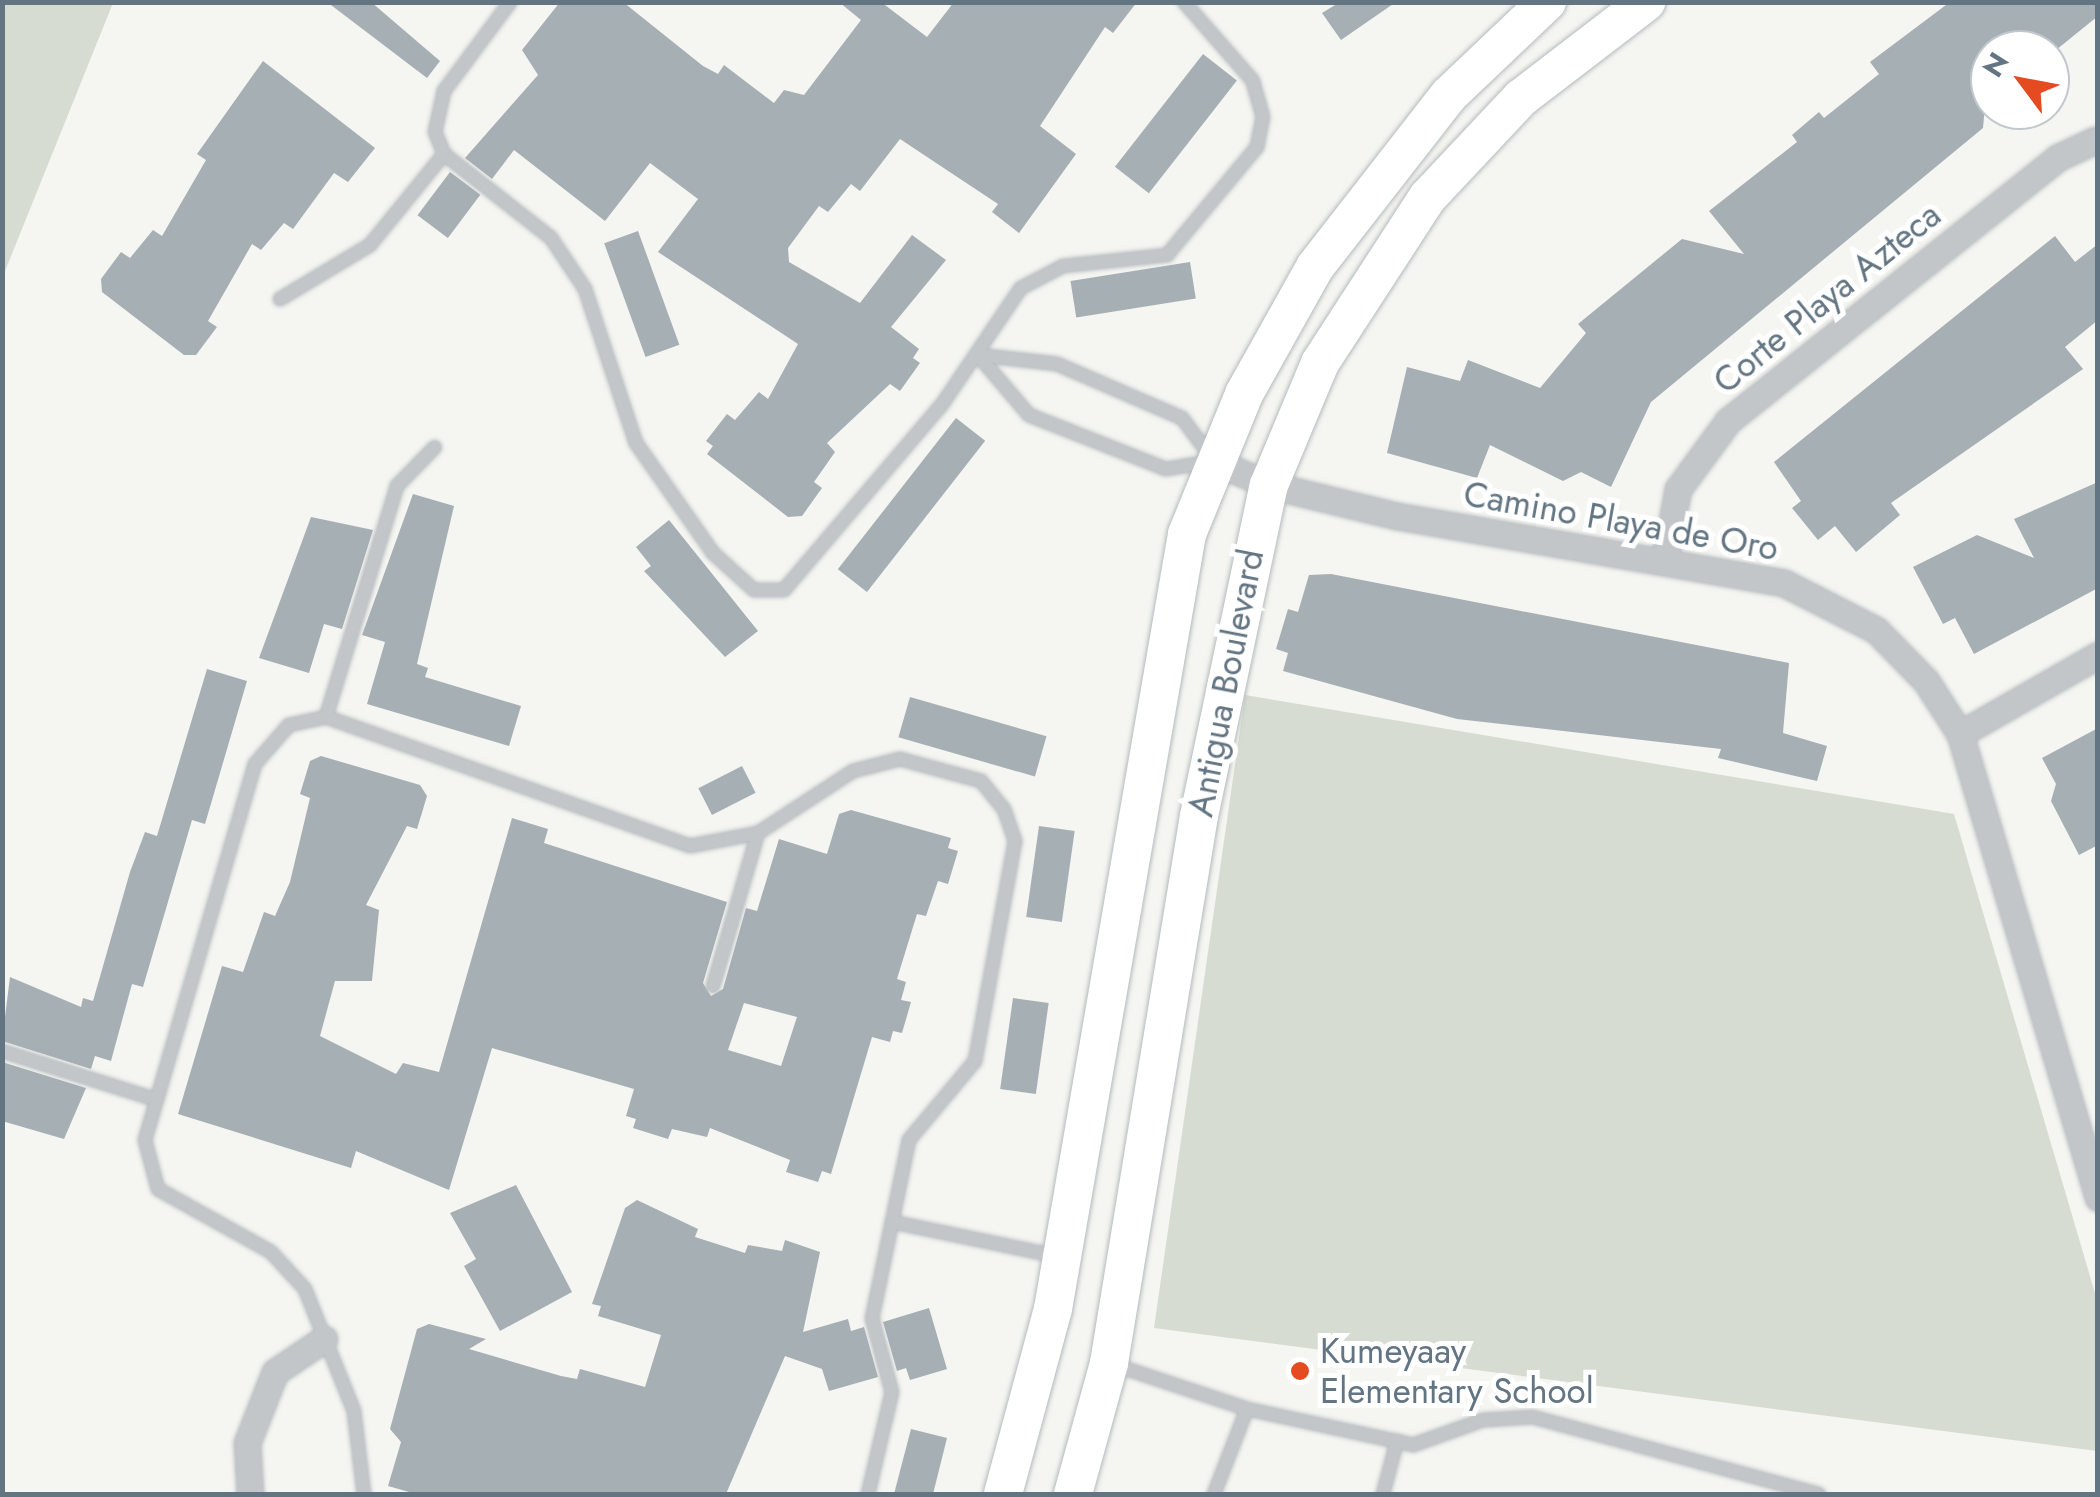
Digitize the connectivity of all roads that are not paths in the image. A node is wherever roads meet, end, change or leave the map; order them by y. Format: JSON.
{"nodes":[{"id":1,"x":510,"y":2,"type":"edge"},
{"id":2,"x":1184,"y":2,"type":"edge"},
{"id":3,"x":1548,"y":2,"type":"edge"},
{"id":4,"x":1646,"y":2,"type":"edge"},
{"id":5,"x":2094,"y":140,"type":"dead end"},
{"id":6,"x":444,"y":154,"type":"junction"},
{"id":7,"x":280,"y":298,"type":"dead end"},
{"id":8,"x":978,"y":355,"type":"junction"},
{"id":9,"x":435,"y":447,"type":"dead end"},
{"id":10,"x":1214,"y":461,"type":"junction"},
{"id":11,"x":1269,"y":485,"type":"junction"},
{"id":12,"x":1665,"y":558,"type":"junction"},
{"id":13,"x":2098,"y":655,"type":"edge"},
{"id":14,"x":326,"y":717,"type":"junction"},
{"id":15,"x":1960,"y":734,"type":"junction"},
{"id":16,"x":758,"y":834,"type":"junction"},
{"id":17,"x":713,"y":986,"type":"dead end"},
{"id":18,"x":2,"y":1051,"type":"edge"},
{"id":19,"x":151,"y":1098,"type":"junction"},
{"id":20,"x":2087,"y":1124,"type":"edge"},
{"id":21,"x":2098,"y":1198,"type":"edge"},
{"id":22,"x":893,"y":1222,"type":"junction"},
{"id":23,"x":1062,"y":1258,"type":"junction"},
{"id":24,"x":1120,"y":1300,"type":"junction"},
{"id":25,"x":324,"y":1339,"type":"junction"},
{"id":26,"x":1109,"y":1364,"type":"junction"},
{"id":27,"x":1248,"y":1409,"type":"junction"},
{"id":28,"x":1397,"y":1441,"type":"junction"},
{"id":29,"x":250,"y":1494,"type":"edge"},
{"id":30,"x":364,"y":1494,"type":"edge"},
{"id":31,"x":868,"y":1494,"type":"edge"},
{"id":32,"x":1003,"y":1494,"type":"edge"},
{"id":33,"x":1073,"y":1494,"type":"edge"},
{"id":34,"x":1214,"y":1494,"type":"edge"},
{"id":35,"x":1384,"y":1494,"type":"edge"},
{"id":36,"x":1819,"y":1494,"type":"edge"}],
"edges":[{"from":1,"to":6,"type":"lane"},
{"from":2,"to":8,"type":"lane"},
{"from":3,"to":10,"type":"main road","name":"Antigua Boulevard"},
{"from":4,"to":11,"type":"main road","name":"Antigua Boulevard"},
{"from":5,"to":12,"type":"street","name":"Corte Playa Azteca"},
{"from":6,"to":7,"type":"lane"},
{"from":6,"to":8,"type":"lane"},
{"from":8,"to":10,"type":"lane"},
{"from":8,"to":10,"type":"lane"},
{"from":9,"to":14,"type":"lane"},
{"from":10,"to":11,"type":"street","name":"Camino Playa de Oro"},
{"from":10,"to":23,"type":"main road","name":"Antigua Boulevard"},
{"from":11,"to":12,"type":"street","name":"Camino Playa de Oro"},
{"from":11,"to":24,"type":"main road","name":"Antigua Boulevard"},
{"from":12,"to":15,"type":"street","name":"Camino Playa de Oro"},
{"from":13,"to":15,"type":"street"},
{"from":14,"to":16,"type":"lane"},
{"from":14,"to":19,"type":"lane"},
{"from":15,"to":20,"type":"street","name":"Camino Playa de Oro"},
{"from":16,"to":17,"type":"lane"},
{"from":16,"to":22,"type":"lane"},
{"from":18,"to":19,"type":"lane"},
{"from":19,"to":25,"type":"lane"},
{"from":20,"to":21,"type":"street","name":"Camino Playa de Oro"},
{"from":22,"to":23,"type":"lane"},
{"from":22,"to":31,"type":"lane"},
{"from":23,"to":24,"type":"main road"},
{"from":23,"to":32,"type":"main road","name":"Antigua Boulevard"},
{"from":24,"to":26,"type":"main road","name":"Antigua Boulevard"},
{"from":25,"to":29,"type":"street"},
{"from":25,"to":30,"type":"lane"},
{"from":26,"to":27,"type":"lane"},
{"from":26,"to":33,"type":"main road","name":"Antigua Boulevard"},
{"from":27,"to":28,"type":"lane"},
{"from":27,"to":34,"type":"lane"},
{"from":28,"to":35,"type":"lane"},
{"from":28,"to":36,"type":"lane"}]}
